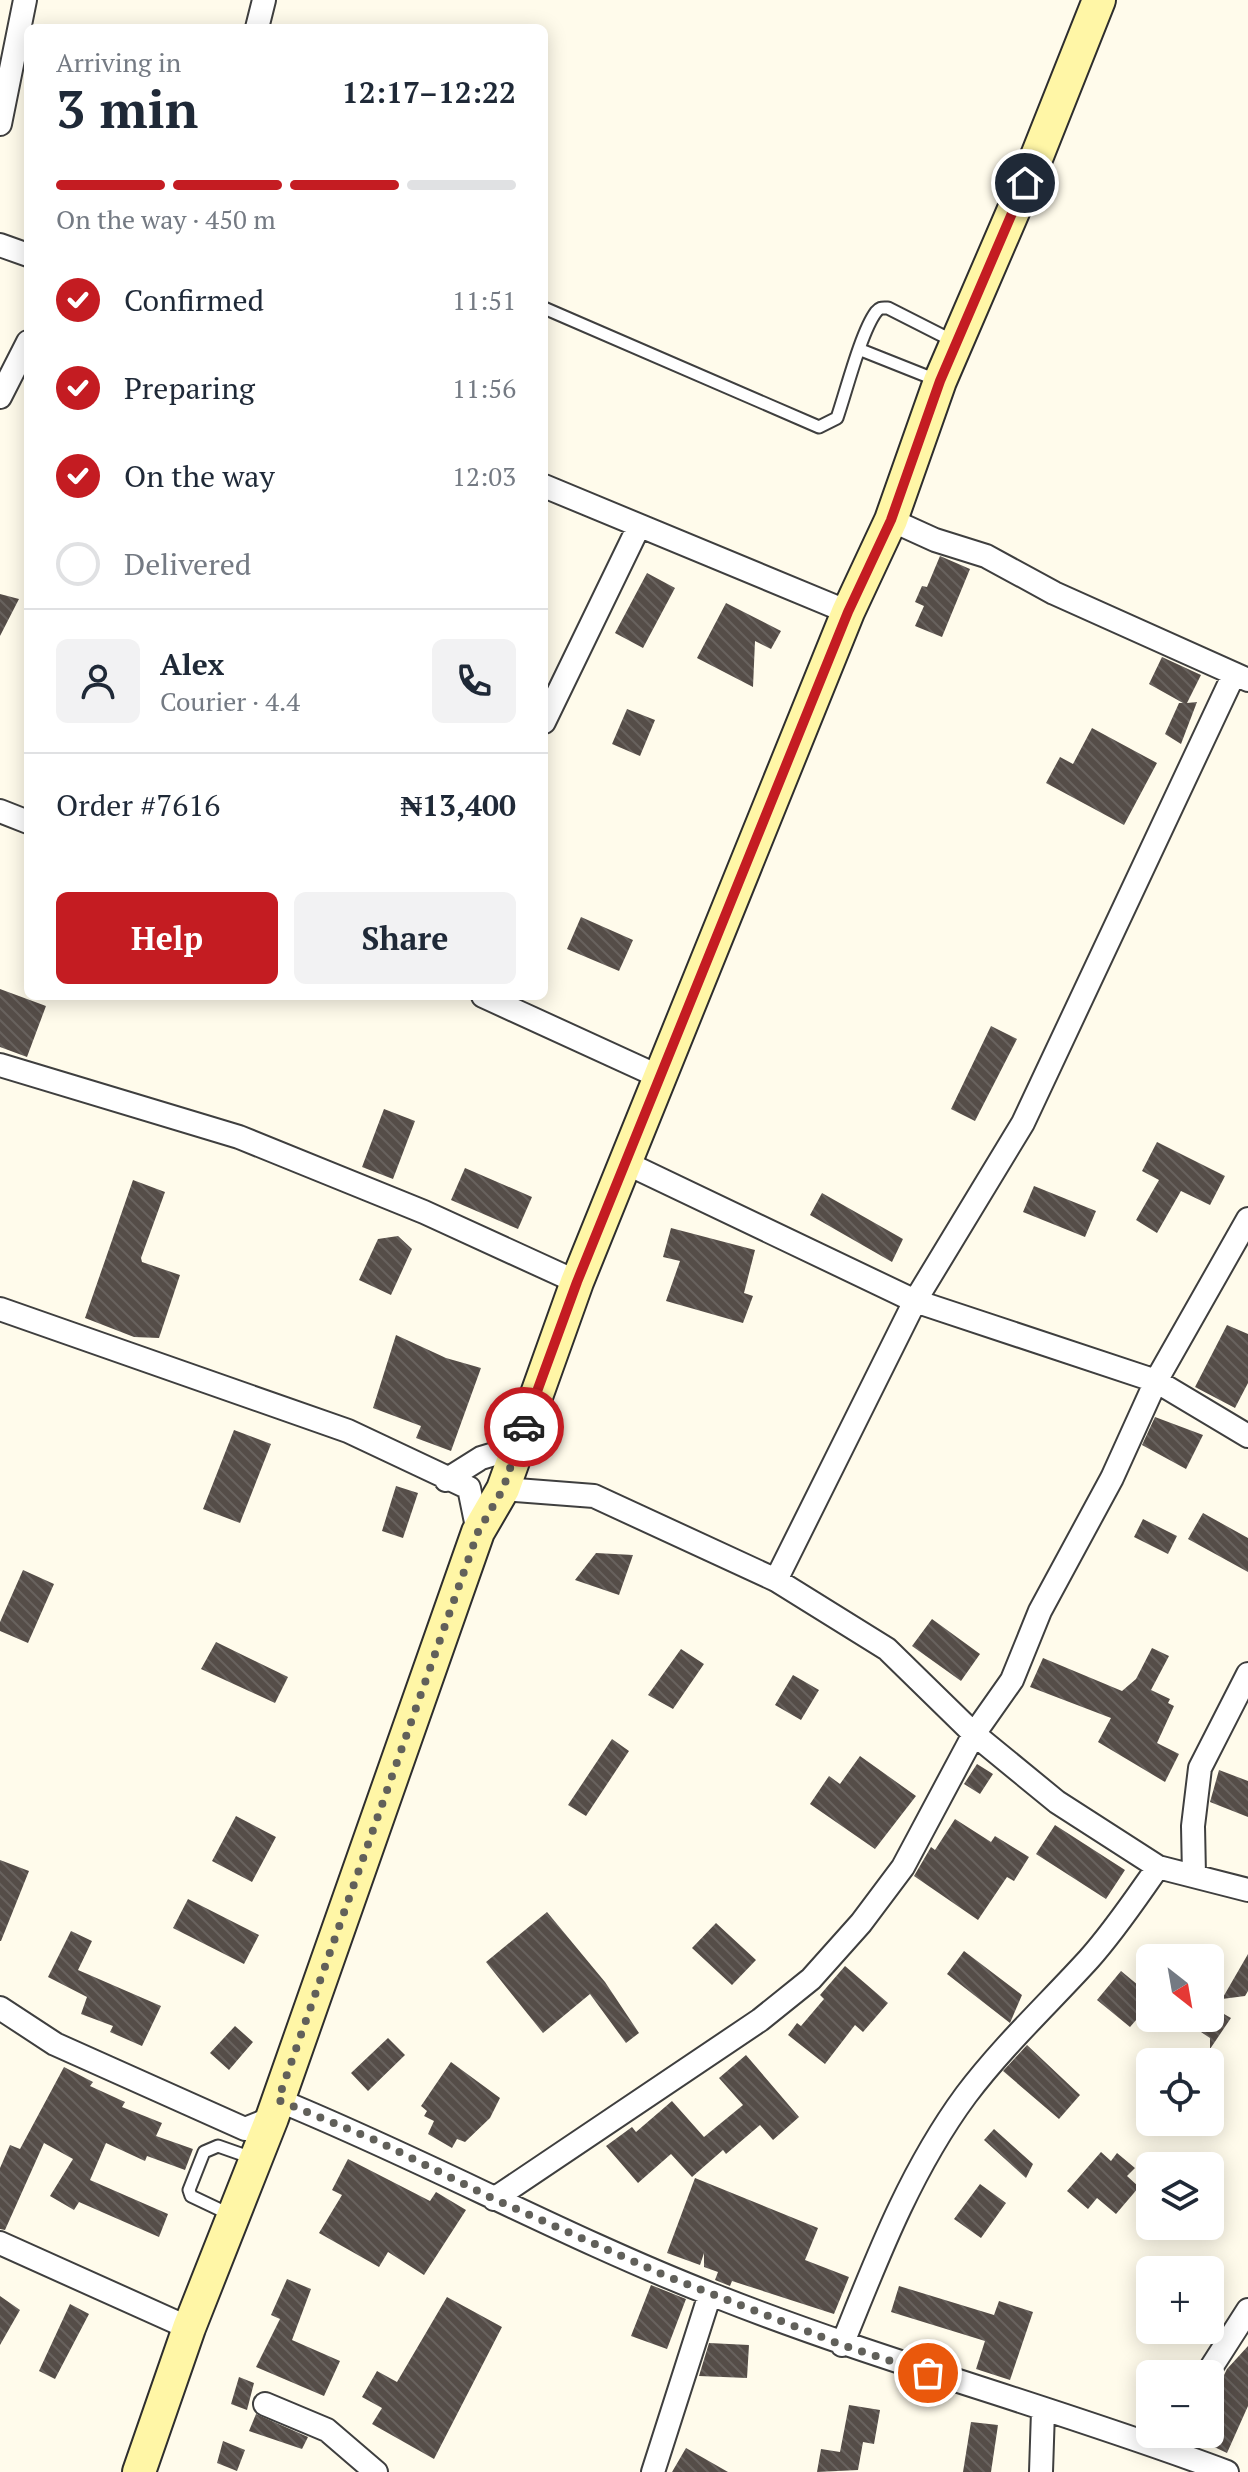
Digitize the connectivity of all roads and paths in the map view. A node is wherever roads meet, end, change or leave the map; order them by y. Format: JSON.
{"nodes":[{"id":1,"x":25,"y":0,"type":"edge"},
{"id":2,"x":264,"y":0,"type":"edge"},
{"id":3,"x":1099,"y":0,"type":"edge"},
{"id":4,"x":24,"y":24,"type":"edge"},
{"id":5,"x":258,"y":24,"type":"edge"},
{"id":6,"x":24,"y":30,"type":"edge"},
{"id":7,"x":0,"y":124,"type":"edge"},
{"id":8,"x":0,"y":245,"type":"edge"},
{"id":9,"x":24,"y":254,"type":"edge"},
{"id":10,"x":548,"y":310,"type":"edge"},
{"id":11,"x":956,"y":342,"type":"junction"},
{"id":12,"x":24,"y":350,"type":"edge"},
{"id":13,"x":861,"y":350,"type":"junction"},
{"id":14,"x":940,"y":381,"type":"junction"},
{"id":15,"x":0,"y":397,"type":"edge"},
{"id":16,"x":548,"y":488,"type":"edge"},
{"id":17,"x":891,"y":520,"type":"junction"},
{"id":18,"x":639,"y":526,"type":"junction"},
{"id":19,"x":848,"y":612,"type":"junction"},
{"id":20,"x":1241,"y":677,"type":"edge"},
{"id":21,"x":548,"y":714,"type":"edge"},
{"id":22,"x":0,"y":811,"type":"edge"},
{"id":23,"x":24,"y":820,"type":"edge"},
{"id":24,"x":492,"y":1000,"type":"edge"},
{"id":25,"x":0,"y":1065,"type":"edge"},
{"id":26,"x":660,"y":1077,"type":"junction"},
{"id":27,"x":626,"y":1163,"type":"junction"},
{"id":28,"x":1248,"y":1219,"type":"edge"},
{"id":29,"x":577,"y":1282,"type":"junction"},
{"id":30,"x":915,"y":1301,"type":"junction"},
{"id":31,"x":0,"y":1309,"type":"edge"},
{"id":32,"x":1156,"y":1381,"type":"junction"},
{"id":33,"x":1248,"y":1436,"type":"edge"},
{"id":34,"x":517,"y":1447,"type":"junction"},
{"id":35,"x":446,"y":1480,"type":"junction"},
{"id":36,"x":503,"y":1489,"type":"junction"},
{"id":37,"x":478,"y":1532,"type":"junction"},
{"id":38,"x":776,"y":1580,"type":"junction"},
{"id":39,"x":1248,"y":1674,"type":"edge"},
{"id":40,"x":974,"y":1734,"type":"junction"},
{"id":41,"x":1158,"y":1867,"type":"junction"},
{"id":42,"x":1194,"y":1875,"type":"junction"},
{"id":43,"x":1248,"y":1890,"type":"edge"},
{"id":44,"x":0,"y":2008,"type":"edge"},
{"id":45,"x":275,"y":2109,"type":"junction"},
{"id":46,"x":255,"y":2160,"type":"junction"},
{"id":47,"x":494,"y":2199,"type":"junction"},
{"id":48,"x":233,"y":2216,"type":"junction"},
{"id":49,"x":0,"y":2243,"type":"edge"},
{"id":50,"x":710,"y":2294,"type":"junction"},
{"id":51,"x":1248,"y":2310,"type":"edge"},
{"id":52,"x":189,"y":2328,"type":"junction"},
{"id":53,"x":842,"y":2345,"type":"junction"},
{"id":54,"x":1216,"y":2360,"type":"edge"},
{"id":55,"x":265,"y":2404,"type":"dead end"},
{"id":56,"x":1043,"y":2411,"type":"junction"},
{"id":57,"x":1136,"y":2434,"type":"edge"},
{"id":58,"x":1179,"y":2448,"type":"edge"},
{"id":59,"x":139,"y":2472,"type":"edge"},
{"id":60,"x":376,"y":2472,"type":"edge"},
{"id":61,"x":653,"y":2472,"type":"edge"},
{"id":62,"x":1041,"y":2472,"type":"edge"},
{"id":63,"x":1227,"y":2472,"type":"edge"}],
"edges":[{"from":1,"to":4,"type":"street"},
{"from":2,"to":5,"type":"street"},
{"from":3,"to":11,"type":"main road"},
{"from":6,"to":7,"type":"street"},
{"from":8,"to":9,"type":"street"},
{"from":10,"to":13,"type":"lane"},
{"from":11,"to":13,"type":"lane"},
{"from":11,"to":14,"type":"main road"},
{"from":12,"to":15,"type":"street"},
{"from":13,"to":14,"type":"lane"},
{"from":14,"to":17,"type":"main road"},
{"from":16,"to":18,"type":"street"},
{"from":17,"to":19,"type":"main road"},
{"from":17,"to":20,"type":"street"},
{"from":18,"to":19,"type":"street"},
{"from":18,"to":21,"type":"street"},
{"from":19,"to":26,"type":"main road"},
{"from":20,"to":30,"type":"street"},
{"from":22,"to":23,"type":"street"},
{"from":24,"to":26,"type":"street"},
{"from":25,"to":29,"type":"street"},
{"from":26,"to":27,"type":"main road"},
{"from":27,"to":29,"type":"main road"},
{"from":27,"to":30,"type":"street"},
{"from":28,"to":32,"type":"street"},
{"from":29,"to":34,"type":"main road"},
{"from":30,"to":32,"type":"street"},
{"from":30,"to":38,"type":"street"},
{"from":31,"to":35,"type":"street"},
{"from":32,"to":33,"type":"street"},
{"from":32,"to":40,"type":"street"},
{"from":34,"to":35,"type":"street"},
{"from":34,"to":36,"type":"main road"},
{"from":35,"to":37,"type":"street"},
{"from":36,"to":37,"type":"main road"},
{"from":36,"to":38,"type":"street"},
{"from":37,"to":45,"type":"main road"},
{"from":38,"to":40,"type":"street"},
{"from":39,"to":42,"type":"street"},
{"from":40,"to":41,"type":"street"},
{"from":40,"to":47,"type":"street"},
{"from":41,"to":42,"type":"street"},
{"from":41,"to":53,"type":"street"},
{"from":42,"to":43,"type":"street"},
{"from":44,"to":45,"type":"street"},
{"from":45,"to":46,"type":"main road"},
{"from":45,"to":47,"type":"street"},
{"from":46,"to":48,"type":"main road"},
{"from":46,"to":48,"type":"lane"},
{"from":47,"to":50,"type":"street"},
{"from":48,"to":52,"type":"main road"},
{"from":49,"to":52,"type":"street"},
{"from":50,"to":53,"type":"street"},
{"from":50,"to":61,"type":"street"},
{"from":51,"to":54,"type":"street"},
{"from":52,"to":59,"type":"main road"},
{"from":53,"to":56,"type":"street"},
{"from":55,"to":60,"type":"street"},
{"from":56,"to":57,"type":"street"},
{"from":56,"to":62,"type":"street"},
{"from":58,"to":63,"type":"street"}]}
